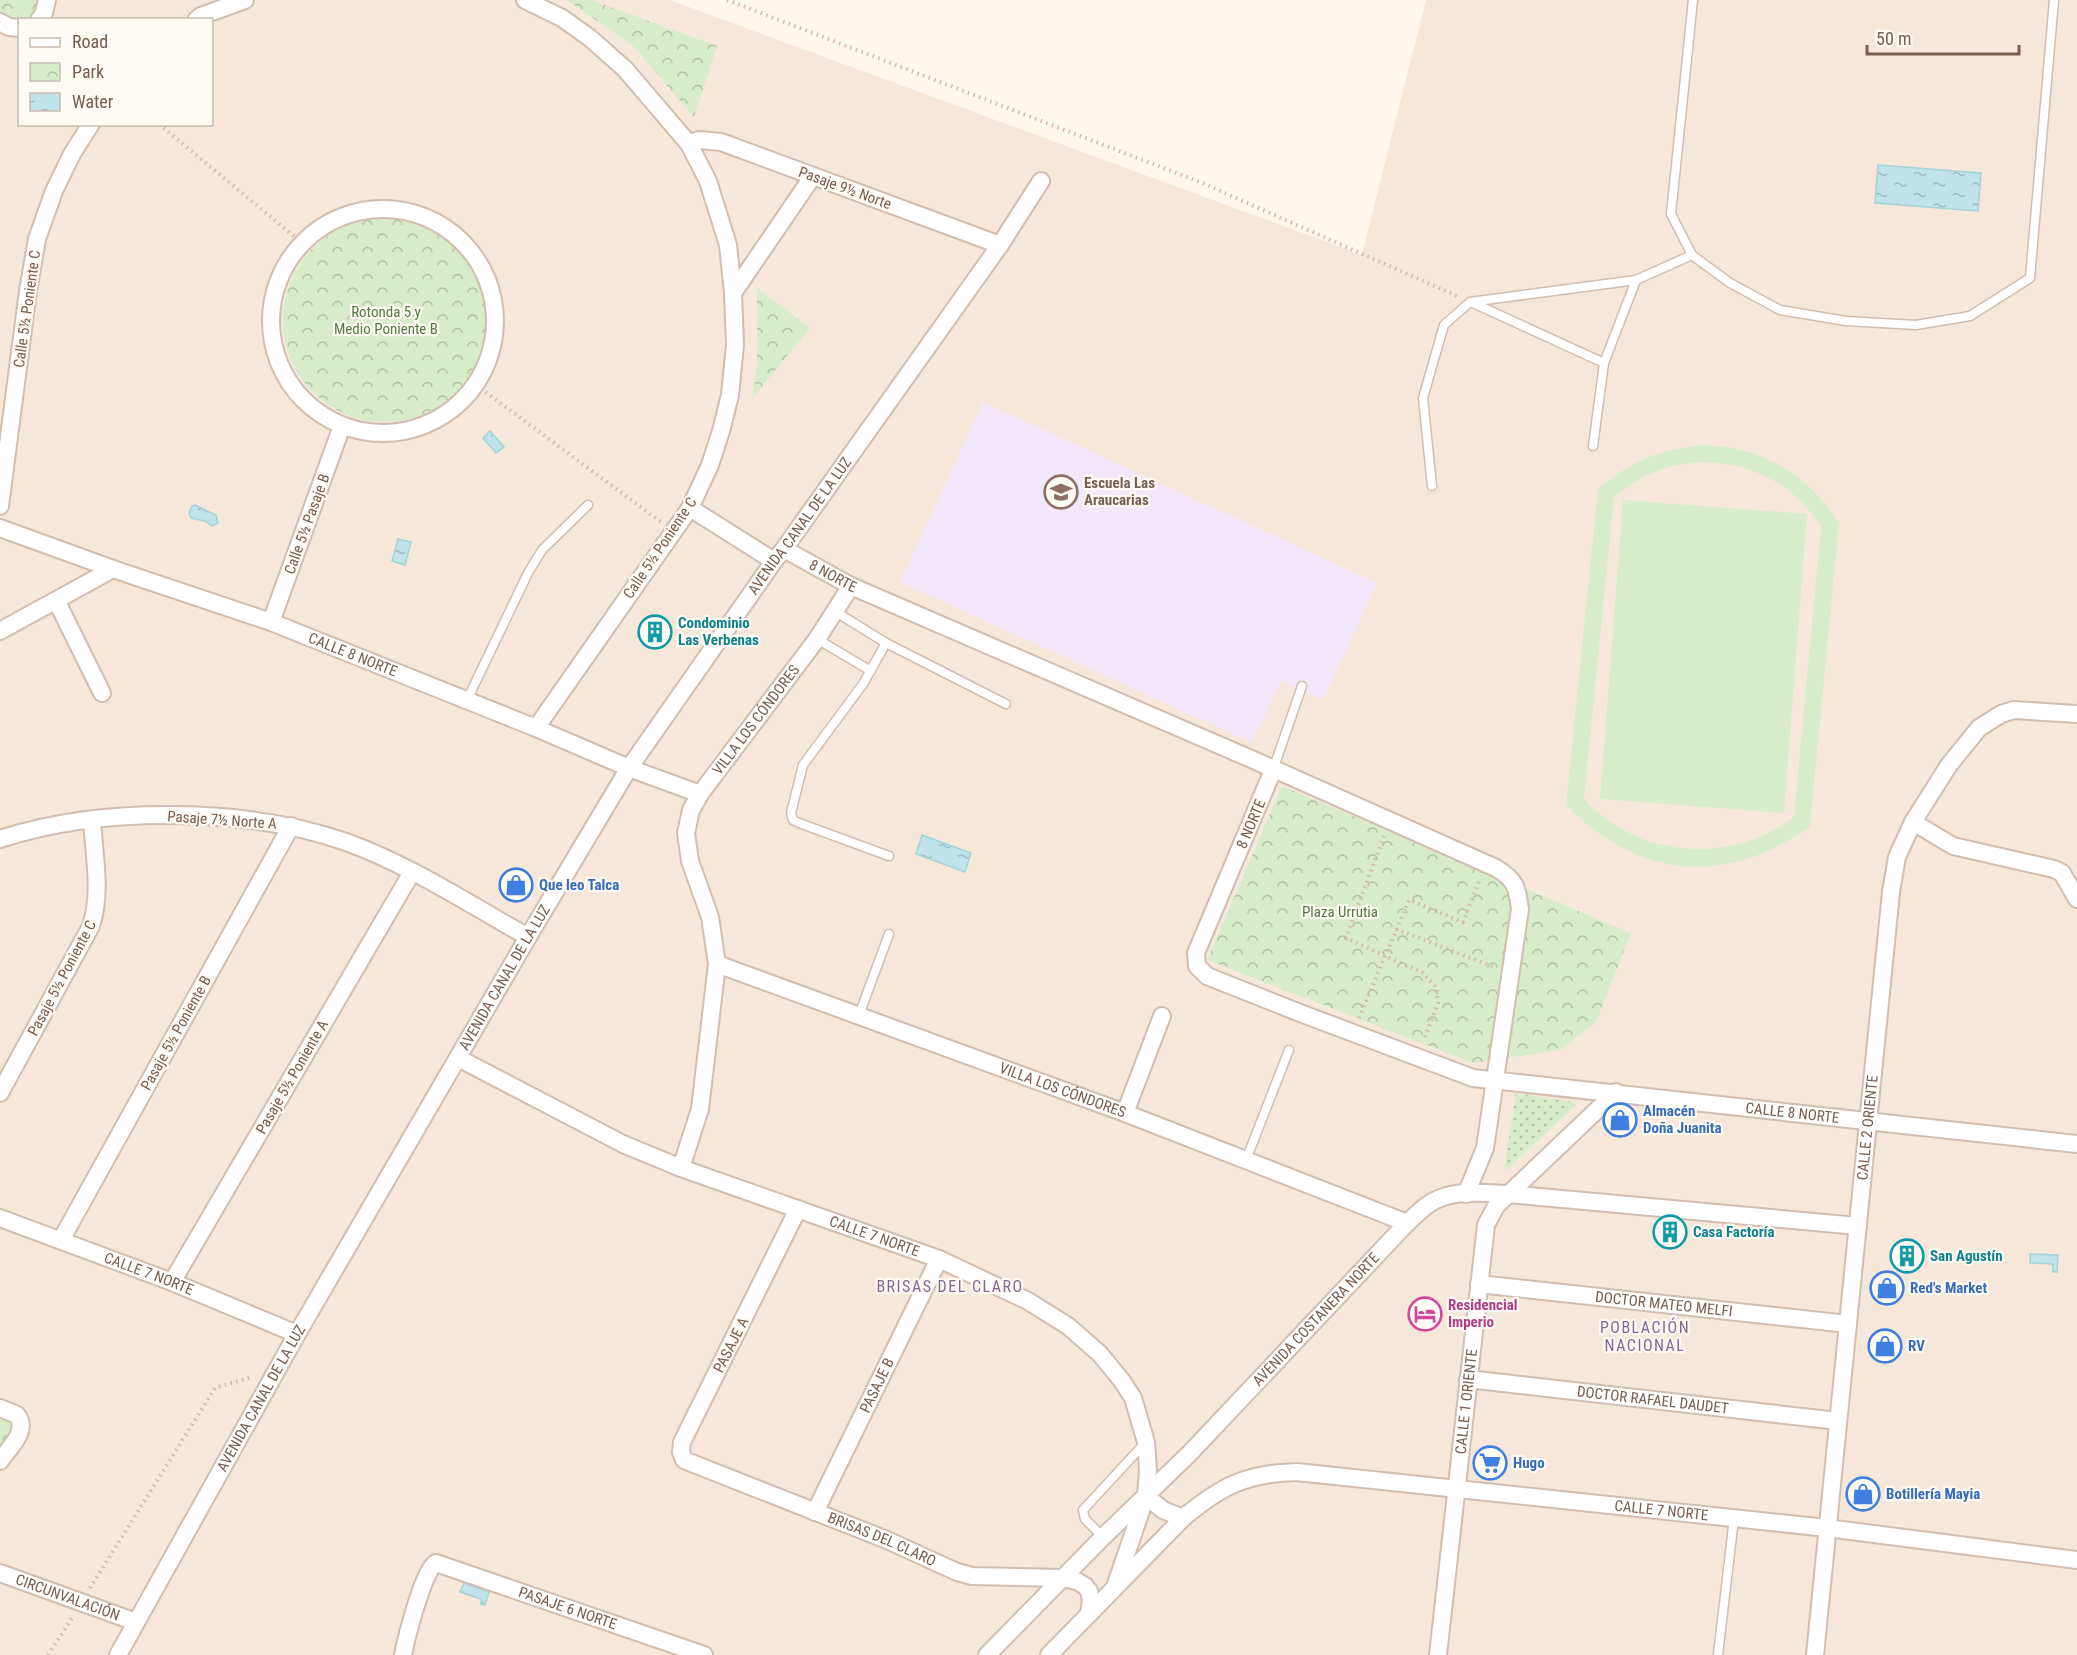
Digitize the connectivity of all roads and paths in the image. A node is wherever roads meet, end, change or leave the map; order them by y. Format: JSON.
{"nodes":[{"id":1,"x":47,"y":0,"type":"edge"},
{"id":2,"x":245,"y":0,"type":"edge"},
{"id":3,"x":525,"y":0,"type":"edge"},
{"id":4,"x":727,"y":0,"type":"edge"},
{"id":5,"x":1693,"y":0,"type":"edge"},
{"id":6,"x":2054,"y":0,"type":"edge"},
{"id":7,"x":40,"y":18,"type":"edge"},
{"id":8,"x":198,"y":18,"type":"edge"},
{"id":9,"x":1,"y":24,"type":"edge"},
{"id":10,"x":18,"y":28,"type":"edge"},
{"id":11,"x":90,"y":126,"type":"edge"},
{"id":12,"x":161,"y":126,"type":"edge"},
{"id":13,"x":689,"y":144,"type":"junction"},
{"id":14,"x":813,"y":176,"type":"junction"},
{"id":15,"x":1041,"y":181,"type":"dead end"},
{"id":16,"x":302,"y":243,"type":"junction"},
{"id":17,"x":1000,"y":245,"type":"junction"},
{"id":18,"x":1692,"y":255,"type":"junction"},
{"id":19,"x":1636,"y":280,"type":"junction"},
{"id":20,"x":733,"y":292,"type":"junction"},
{"id":21,"x":1470,"y":302,"type":"junction"},
{"id":22,"x":1604,"y":363,"type":"junction"},
{"id":23,"x":476,"y":385,"type":"junction"},
{"id":24,"x":342,"y":426,"type":"junction"},
{"id":25,"x":1593,"y":446,"type":"dead end"},
{"id":26,"x":1432,"y":486,"type":"dead end"},
{"id":27,"x":588,"y":505,"type":"dead end"},
{"id":28,"x":0,"y":506,"type":"edge"},
{"id":29,"x":690,"y":508,"type":"junction"},
{"id":30,"x":0,"y":528,"type":"edge"},
{"id":31,"x":674,"y":531,"type":"junction"},
{"id":32,"x":779,"y":555,"type":"junction"},
{"id":33,"x":113,"y":569,"type":"junction"},
{"id":34,"x":851,"y":586,"type":"junction"},
{"id":35,"x":57,"y":602,"type":"junction"},
{"id":36,"x":836,"y":612,"type":"junction"},
{"id":37,"x":271,"y":622,"type":"junction"},
{"id":38,"x":0,"y":631,"type":"edge"},
{"id":39,"x":817,"y":639,"type":"junction"},
{"id":40,"x":886,"y":643,"type":"junction"},
{"id":41,"x":871,"y":671,"type":"junction"},
{"id":42,"x":1302,"y":686,"type":"dead end"},
{"id":43,"x":102,"y":693,"type":"dead end"},
{"id":44,"x":467,"y":700,"type":"junction"},
{"id":45,"x":1006,"y":704,"type":"dead end"},
{"id":46,"x":2077,"y":714,"type":"edge"},
{"id":47,"x":536,"y":728,"type":"junction"},
{"id":48,"x":629,"y":768,"type":"junction"},
{"id":49,"x":1273,"y":770,"type":"junction"},
{"id":50,"x":700,"y":794,"type":"junction"},
{"id":51,"x":92,"y":820,"type":"junction"},
{"id":52,"x":1390,"y":821,"type":"junction"},
{"id":53,"x":1913,"y":822,"type":"junction"},
{"id":54,"x":291,"y":826,"type":"junction"},
{"id":55,"x":0,"y":839,"type":"edge"},
{"id":56,"x":889,"y":856,"type":"dead end"},
{"id":57,"x":1486,"y":864,"type":"junction"},
{"id":58,"x":412,"y":872,"type":"junction"},
{"id":59,"x":2077,"y":899,"type":"edge"},
{"id":60,"x":1396,"y":929,"type":"junction"},
{"id":61,"x":889,"y":934,"type":"dead end"},
{"id":62,"x":528,"y":938,"type":"junction"},
{"id":63,"x":1385,"y":956,"type":"junction"},
{"id":64,"x":717,"y":964,"type":"junction"},
{"id":65,"x":1510,"y":973,"type":"junction"},
{"id":66,"x":859,"y":1015,"type":"junction"},
{"id":67,"x":1162,"y":1016,"type":"dead end"},
{"id":68,"x":1353,"y":1032,"type":"junction"},
{"id":69,"x":1289,"y":1050,"type":"dead end"},
{"id":70,"x":1418,"y":1057,"type":"junction"},
{"id":71,"x":458,"y":1058,"type":"junction"},
{"id":72,"x":5,"y":1070,"type":"edge"},
{"id":73,"x":1494,"y":1081,"type":"junction"},
{"id":74,"x":1616,"y":1092,"type":"junction"},
{"id":75,"x":0,"y":1093,"type":"edge"},
{"id":76,"x":1125,"y":1113,"type":"junction"},
{"id":77,"x":1868,"y":1122,"type":"junction"},
{"id":78,"x":2077,"y":1144,"type":"edge"},
{"id":79,"x":1246,"y":1160,"type":"junction"},
{"id":80,"x":681,"y":1168,"type":"junction"},
{"id":81,"x":1466,"y":1194,"type":"junction"},
{"id":82,"x":1508,"y":1194,"type":"junction"},
{"id":83,"x":798,"y":1209,"type":"junction"},
{"id":84,"x":0,"y":1218,"type":"edge"},
{"id":85,"x":1407,"y":1223,"type":"junction"},
{"id":86,"x":1858,"y":1226,"type":"junction"},
{"id":87,"x":62,"y":1240,"type":"junction"},
{"id":88,"x":939,"y":1259,"type":"junction"},
{"id":89,"x":171,"y":1282,"type":"junction"},
{"id":90,"x":1479,"y":1284,"type":"junction"},
{"id":91,"x":1848,"y":1324,"type":"junction"},
{"id":92,"x":297,"y":1334,"type":"junction"},
{"id":93,"x":277,"y":1370,"type":"junction"},
{"id":94,"x":1468,"y":1380,"type":"junction"},
{"id":95,"x":0,"y":1408,"type":"edge"},
{"id":96,"x":1838,"y":1421,"type":"junction"},
{"id":97,"x":1146,"y":1442,"type":"junction"},
{"id":98,"x":0,"y":1461,"type":"edge"},
{"id":99,"x":707,"y":1470,"type":"joint"},
{"id":100,"x":1246,"y":1479,"type":"joint"},
{"id":101,"x":1456,"y":1488,"type":"junction"},
{"id":102,"x":1146,"y":1496,"type":"junction"},
{"id":103,"x":815,"y":1512,"type":"junction"},
{"id":104,"x":1183,"y":1518,"type":"junction"},
{"id":105,"x":1734,"y":1518,"type":"junction"},
{"id":106,"x":1827,"y":1528,"type":"junction"},
{"id":107,"x":1103,"y":1537,"type":"junction"},
{"id":108,"x":2077,"y":1560,"type":"edge"},
{"id":109,"x":0,"y":1573,"type":"edge"},
{"id":110,"x":1062,"y":1578,"type":"junction"},
{"id":111,"x":1115,"y":1588,"type":"junction"},
{"id":112,"x":81,"y":1602,"type":"junction"},
{"id":113,"x":1089,"y":1614,"type":"junction"},
{"id":114,"x":136,"y":1622,"type":"junction"},
{"id":115,"x":48,"y":1655,"type":"edge"},
{"id":116,"x":118,"y":1655,"type":"edge"},
{"id":117,"x":403,"y":1655,"type":"edge"},
{"id":118,"x":704,"y":1655,"type":"edge"},
{"id":119,"x":987,"y":1655,"type":"edge"},
{"id":120,"x":1049,"y":1655,"type":"edge"},
{"id":121,"x":1438,"y":1655,"type":"edge"},
{"id":122,"x":1719,"y":1655,"type":"edge"},
{"id":123,"x":1815,"y":1655,"type":"edge"}],
"edges":[{"from":1,"to":7,"type":"street"},
{"from":2,"to":8,"type":"street"},
{"from":3,"to":13,"type":"street","name":"Calle 5½ Poniente C"},
{"from":4,"to":21,"type":"path"},
{"from":5,"to":18,"type":"lane"},
{"from":6,"to":18,"type":"lane"},
{"from":9,"to":10,"type":"street"},
{"from":11,"to":28,"type":"street","name":"Calle 5½ Poniente C"},
{"from":12,"to":16,"type":"path"},
{"from":13,"to":14,"type":"street","name":"Pasaje 9½ Norte"},
{"from":13,"to":20,"type":"street","name":"Calle 5½ Poniente C"},
{"from":14,"to":17,"type":"street","name":"Pasaje 9½ Norte"},
{"from":14,"to":20,"type":"street"},
{"from":15,"to":17,"type":"street","name":"AVENIDA CANAL DE LA LUZ"},
{"from":16,"to":23,"type":"street"},
{"from":16,"to":24,"type":"street"},
{"from":17,"to":32,"type":"street","name":"AVENIDA CANAL DE LA LUZ"},
{"from":18,"to":19,"type":"lane"},
{"from":19,"to":21,"type":"lane"},
{"from":19,"to":22,"type":"lane"},
{"from":20,"to":29,"type":"street","name":"Calle 5½ Poniente C"},
{"from":21,"to":22,"type":"lane"},
{"from":21,"to":26,"type":"lane"},
{"from":22,"to":25,"type":"lane"},
{"from":23,"to":24,"type":"street"},
{"from":23,"to":31,"type":"path"},
{"from":24,"to":37,"type":"street","name":"Calle 5½ Pasaje B"},
{"from":27,"to":44,"type":"lane"},
{"from":29,"to":31,"type":"street","name":"Calle 5½ Poniente C"},
{"from":29,"to":32,"type":"street","name":"8 NORTE"},
{"from":30,"to":33,"type":"street","name":"CALLE 8 NORTE"},
{"from":31,"to":47,"type":"street","name":"Calle 5½ Poniente C"},
{"from":32,"to":34,"type":"street","name":"8 NORTE"},
{"from":32,"to":48,"type":"street","name":"AVENIDA CANAL DE LA LUZ"},
{"from":33,"to":35,"type":"street"},
{"from":33,"to":37,"type":"street","name":"CALLE 8 NORTE"},
{"from":34,"to":36,"type":"street","name":"VILLA LOS CÓNDORES"},
{"from":34,"to":49,"type":"street","name":"8 NORTE"},
{"from":35,"to":38,"type":"street"},
{"from":35,"to":43,"type":"street"},
{"from":36,"to":39,"type":"street","name":"VILLA LOS CÓNDORES"},
{"from":36,"to":40,"type":"lane"},
{"from":37,"to":44,"type":"street","name":"CALLE 8 NORTE"},
{"from":39,"to":41,"type":"lane"},
{"from":39,"to":50,"type":"street","name":"VILLA LOS CÓNDORES"},
{"from":40,"to":41,"type":"lane"},
{"from":40,"to":45,"type":"lane"},
{"from":41,"to":56,"type":"lane"},
{"from":42,"to":49,"type":"lane"},
{"from":44,"to":47,"type":"street","name":"CALLE 8 NORTE"},
{"from":46,"to":53,"type":"street","name":"CALLE 2 ORIENTE"},
{"from":47,"to":48,"type":"street","name":"CALLE 8 NORTE"},
{"from":48,"to":50,"type":"street","name":"CALLE 8 NORTE"},
{"from":48,"to":62,"type":"street","name":"AVENIDA CANAL DE LA LUZ"},
{"from":49,"to":52,"type":"street"},
{"from":49,"to":68,"type":"street","name":"8 NORTE"},
{"from":50,"to":64,"type":"street","name":"VILLA LOS CÓNDORES"},
{"from":51,"to":54,"type":"street","name":"Pasaje 7½ Norte A"},
{"from":51,"to":55,"type":"street","name":"Pasaje 7½ Norte A"},
{"from":51,"to":72,"type":"street","name":"Pasaje 5½ Poniente C"},
{"from":52,"to":57,"type":"street"},
{"from":52,"to":63,"type":"path"},
{"from":53,"to":59,"type":"street"},
{"from":53,"to":77,"type":"street","name":"CALLE 2 ORIENTE"},
{"from":54,"to":58,"type":"street","name":"Pasaje 7½ Norte A"},
{"from":54,"to":87,"type":"street","name":"Pasaje 5½ Poniente B"},
{"from":57,"to":60,"type":"path"},
{"from":57,"to":65,"type":"street"},
{"from":58,"to":62,"type":"street","name":"Pasaje 7½ Norte A"},
{"from":58,"to":89,"type":"street","name":"Pasaje 5½ Poniente A"},
{"from":60,"to":63,"type":"path"},
{"from":60,"to":65,"type":"path"},
{"from":61,"to":66,"type":"lane"},
{"from":62,"to":71,"type":"street","name":"AVENIDA CANAL DE LA LUZ"},
{"from":63,"to":68,"type":"path"},
{"from":63,"to":70,"type":"path"},
{"from":64,"to":66,"type":"street","name":"VILLA LOS CÓNDORES"},
{"from":64,"to":80,"type":"street","name":"VILLA LOS CÓNDORES"},
{"from":65,"to":73,"type":"street"},
{"from":66,"to":76,"type":"street","name":"VILLA LOS CÓNDORES"},
{"from":67,"to":76,"type":"street"},
{"from":68,"to":70,"type":"street","name":"8 NORTE"},
{"from":69,"to":79,"type":"lane"},
{"from":70,"to":73,"type":"street","name":"8 NORTE"},
{"from":71,"to":80,"type":"street","name":"CALLE 7 NORTE"},
{"from":71,"to":92,"type":"street","name":"AVENIDA CANAL DE LA LUZ"},
{"from":72,"to":75,"type":"street","name":"Pasaje 5½ Poniente C"},
{"from":73,"to":74,"type":"street","name":"8 NORTE"},
{"from":73,"to":81,"type":"street"},
{"from":74,"to":77,"type":"street","name":"CALLE 8 NORTE"},
{"from":74,"to":82,"type":"street","name":"CALLE 1 ORIENTE"},
{"from":76,"to":79,"type":"street","name":"VILLA LOS CÓNDORES"},
{"from":77,"to":78,"type":"street","name":"CALLE 8 NORTE"},
{"from":77,"to":86,"type":"street","name":"CALLE 2 ORIENTE"},
{"from":79,"to":85,"type":"street","name":"VILLA LOS CÓNDORES"},
{"from":80,"to":83,"type":"street","name":"CALLE 7 NORTE"},
{"from":81,"to":82,"type":"street","name":"AVENIDA COSTANERA NORTE"},
{"from":81,"to":85,"type":"street","name":"AVENIDA COSTANERA NORTE"},
{"from":82,"to":86,"type":"street","name":"AVENIDA COSTANERA NORTE"},
{"from":82,"to":90,"type":"street","name":"CALLE 1 ORIENTE"},
{"from":83,"to":88,"type":"street","name":"CALLE 7 NORTE"},
{"from":83,"to":99,"type":"street","name":"PASAJE A"},
{"from":84,"to":87,"type":"street","name":"CALLE 7 NORTE"},
{"from":85,"to":102,"type":"street","name":"AVENIDA COSTANERA NORTE"},
{"from":86,"to":91,"type":"street","name":"CALLE 2 ORIENTE"},
{"from":87,"to":89,"type":"street","name":"CALLE 7 NORTE"},
{"from":88,"to":97,"type":"street","name":"CALLE 7 NORTE"},
{"from":88,"to":103,"type":"street","name":"PASAJE B"},
{"from":89,"to":92,"type":"street","name":"CALLE 7 NORTE"},
{"from":90,"to":91,"type":"street","name":"DOCTOR MATEO MELFI"},
{"from":90,"to":94,"type":"street","name":"CALLE 1 ORIENTE"},
{"from":91,"to":96,"type":"street","name":"CALLE 2 ORIENTE"},
{"from":92,"to":93,"type":"street","name":"AVENIDA CANAL DE LA LUZ"},
{"from":93,"to":112,"type":"path"},
{"from":93,"to":114,"type":"street","name":"AVENIDA CANAL DE LA LUZ"},
{"from":94,"to":96,"type":"street","name":"DOCTOR RAFAEL DAUDET"},
{"from":94,"to":101,"type":"street","name":"CALLE 1 ORIENTE"},
{"from":95,"to":98,"type":"street"},
{"from":96,"to":106,"type":"street","name":"CALLE 2 ORIENTE"},
{"from":97,"to":102,"type":"street","name":"CALLE 7 NORTE"},
{"from":97,"to":107,"type":"lane"},
{"from":99,"to":103,"type":"street","name":"BRISAS DEL CLARO"},
{"from":100,"to":101,"type":"street","name":"CALLE 7 NORTE"},
{"from":100,"to":104,"type":"street","name":"AVENIDA COSTANERA NORTE"},
{"from":101,"to":105,"type":"street","name":"CALLE 7 NORTE"},
{"from":101,"to":121,"type":"street","name":"CALLE 1 ORIENTE"},
{"from":102,"to":104,"type":"street"},
{"from":102,"to":107,"type":"street","name":"AVENIDA COSTANERA NORTE"},
{"from":102,"to":111,"type":"street","name":"AVENIDA COSTANERA NORTE"},
{"from":103,"to":110,"type":"street","name":"BRISAS DEL CLARO"},
{"from":104,"to":111,"type":"street","name":"AVENIDA COSTANERA NORTE"},
{"from":105,"to":106,"type":"street","name":"CALLE 7 NORTE"},
{"from":105,"to":122,"type":"lane"},
{"from":106,"to":108,"type":"street","name":"CALLE 7 NORTE"},
{"from":106,"to":123,"type":"street","name":"CALLE 2 ORIENTE"},
{"from":107,"to":110,"type":"street","name":"AVENIDA COSTANERA NORTE"},
{"from":109,"to":112,"type":"street","name":"CIRCUNVALACIÓN"},
{"from":110,"to":113,"type":"street"},
{"from":110,"to":119,"type":"street","name":"AVENIDA COSTANERA NORTE"},
{"from":111,"to":113,"type":"street","name":"AVENIDA COSTANERA NORTE"},
{"from":112,"to":114,"type":"street","name":"CIRCUNVALACIÓN"},
{"from":112,"to":115,"type":"path"},
{"from":113,"to":120,"type":"street","name":"AVENIDA COSTANERA NORTE"},
{"from":114,"to":116,"type":"street","name":"AVENIDA CANAL DE LA LUZ"},
{"from":117,"to":118,"type":"street","name":"PASAJE 6 NORTE"}]}
